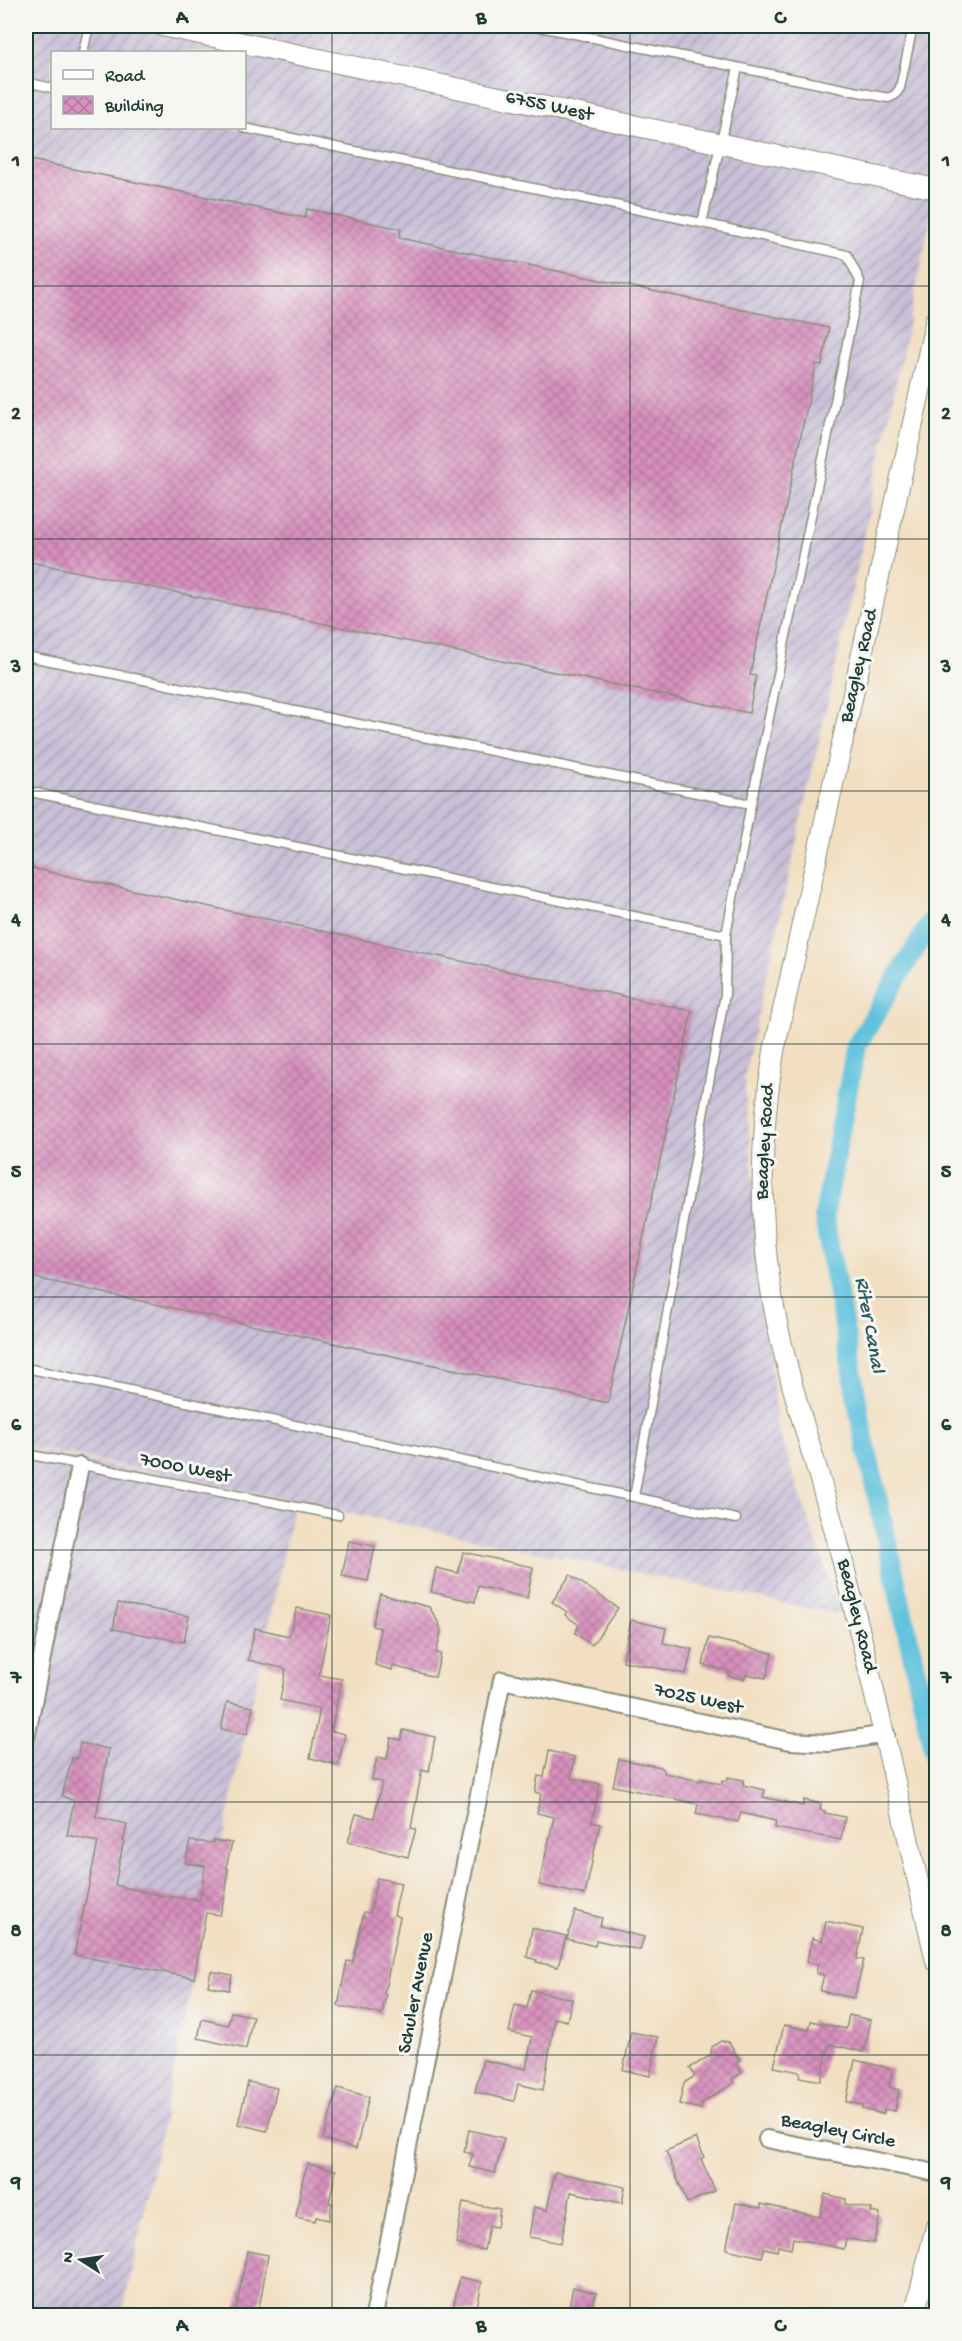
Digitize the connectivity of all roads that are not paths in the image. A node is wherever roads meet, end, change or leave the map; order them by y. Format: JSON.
{"nodes":[{"id":1,"x":89,"y":26,"type":"edge"},
{"id":2,"x":162,"y":26,"type":"edge"},
{"id":3,"x":535,"y":26,"type":"edge"},
{"id":4,"x":913,"y":26,"type":"edge"},
{"id":5,"x":83,"y":51,"type":"edge"},
{"id":6,"x":738,"y":68,"type":"junction"},
{"id":7,"x":26,"y":82,"type":"edge"},
{"id":8,"x":51,"y":88,"type":"edge"},
{"id":9,"x":246,"y":128,"type":"edge"},
{"id":10,"x":720,"y":143,"type":"junction"},
{"id":11,"x":936,"y":189,"type":"edge"},
{"id":12,"x":702,"y":223,"type":"junction"},
{"id":13,"x":936,"y":319,"type":"edge"},
{"id":14,"x":26,"y":656,"type":"edge"},
{"id":15,"x":26,"y":790,"type":"edge"},
{"id":16,"x":751,"y":804,"type":"junction"},
{"id":17,"x":726,"y":935,"type":"junction"},
{"id":18,"x":26,"y":1368,"type":"edge"},
{"id":19,"x":26,"y":1454,"type":"edge"},
{"id":20,"x":80,"y":1466,"type":"junction"},
{"id":21,"x":634,"y":1497,"type":"junction"},
{"id":22,"x":338,"y":1515,"type":"dead end"},
{"id":23,"x":736,"y":1519,"type":"dead end"},
{"id":24,"x":502,"y":1680,"type":"joint"},
{"id":25,"x":886,"y":1734,"type":"junction"},
{"id":26,"x":26,"y":1738,"type":"edge"},
{"id":27,"x":936,"y":1961,"type":"edge"},
{"id":28,"x":767,"y":2139,"type":"dead end"},
{"id":29,"x":936,"y":2173,"type":"edge"},
{"id":30,"x":936,"y":2227,"type":"edge"},
{"id":31,"x":374,"y":2316,"type":"edge"},
{"id":32,"x":914,"y":2316,"type":"edge"}],
"edges":[{"from":1,"to":5,"type":"lane"},
{"from":2,"to":10,"type":"street","name":"6755 West"},
{"from":3,"to":6,"type":"lane"},
{"from":4,"to":6,"type":"lane"},
{"from":6,"to":10,"type":"lane"},
{"from":7,"to":8,"type":"lane"},
{"from":9,"to":12,"type":"lane"},
{"from":10,"to":11,"type":"street","name":"6755 West"},
{"from":10,"to":12,"type":"lane"},
{"from":12,"to":16,"type":"lane"},
{"from":13,"to":25,"type":"street","name":"Beagley Road"},
{"from":14,"to":16,"type":"lane"},
{"from":15,"to":17,"type":"lane"},
{"from":16,"to":17,"type":"lane"},
{"from":17,"to":21,"type":"lane"},
{"from":18,"to":21,"type":"lane"},
{"from":19,"to":20,"type":"lane","name":"7000 West"},
{"from":20,"to":22,"type":"lane","name":"7000 West"},
{"from":20,"to":26,"type":"street"},
{"from":21,"to":23,"type":"lane"},
{"from":24,"to":25,"type":"street","name":"7025 West"},
{"from":24,"to":31,"type":"street","name":"Schuler Avenue"},
{"from":25,"to":27,"type":"street","name":"Beagley Road"},
{"from":28,"to":29,"type":"street","name":"Beagley Circle"},
{"from":30,"to":32,"type":"street"}]}
